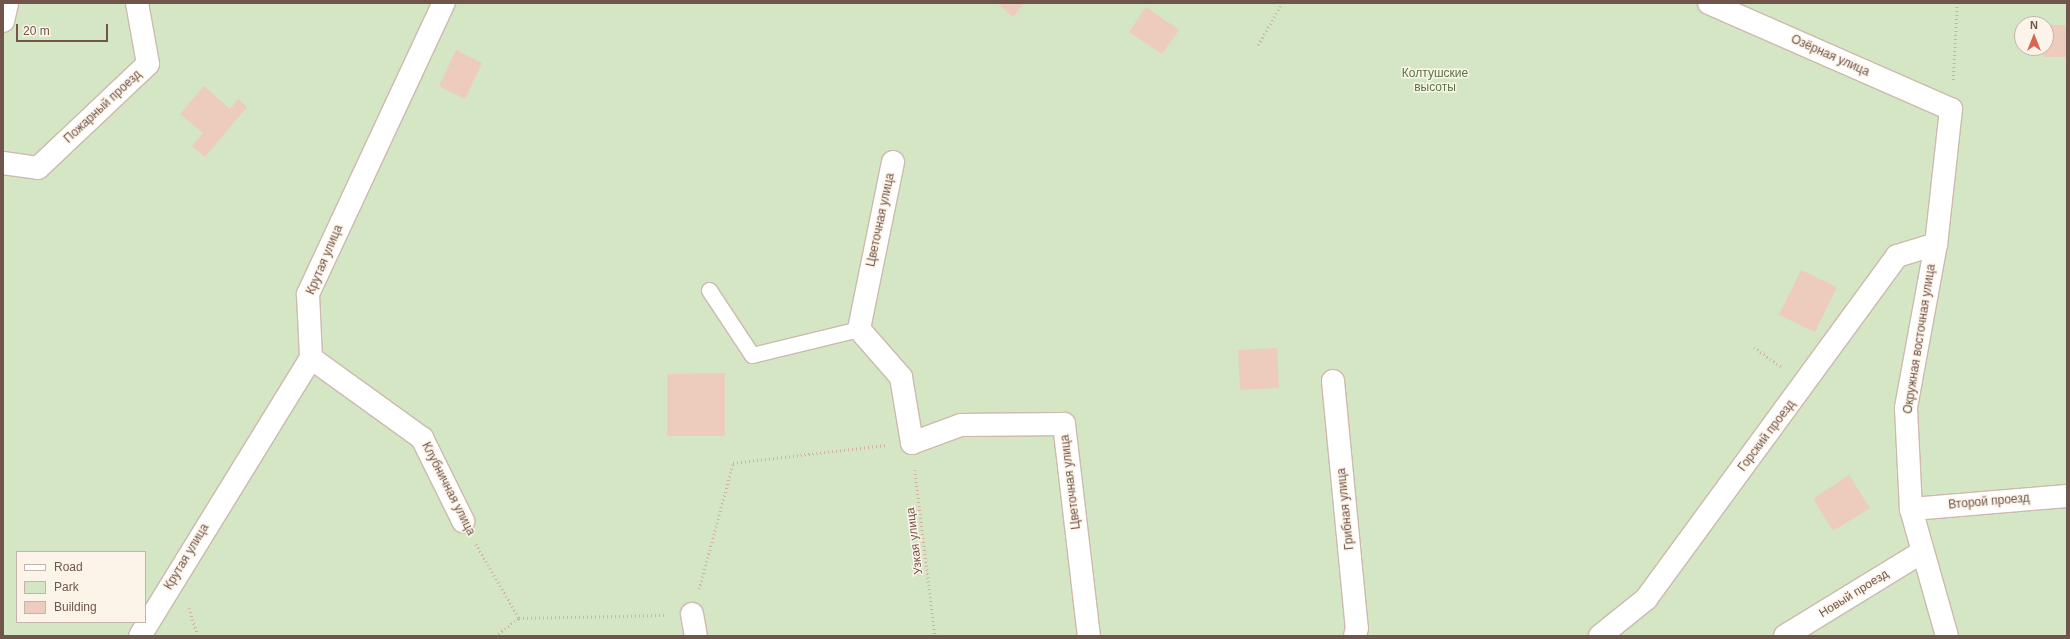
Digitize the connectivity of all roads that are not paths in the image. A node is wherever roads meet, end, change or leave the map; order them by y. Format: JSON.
{"nodes":[{"id":1,"x":7,"y":3,"type":"edge"},
{"id":2,"x":137,"y":3,"type":"edge"},
{"id":3,"x":444,"y":3,"type":"edge"},
{"id":4,"x":1709,"y":3,"type":"edge"},
{"id":5,"x":3,"y":21,"type":"edge"},
{"id":6,"x":1951,"y":109,"type":"joint"},
{"id":7,"x":893,"y":162,"type":"dead end"},
{"id":8,"x":3,"y":163,"type":"edge"},
{"id":9,"x":1936,"y":244,"type":"junction"},
{"id":10,"x":709,"y":290,"type":"dead end"},
{"id":11,"x":859,"y":329,"type":"junction"},
{"id":12,"x":310,"y":358,"type":"junction"},
{"id":13,"x":1333,"y":381,"type":"dead end"},
{"id":14,"x":2067,"y":496,"type":"edge"},
{"id":15,"x":1911,"y":509,"type":"junction"},
{"id":16,"x":463,"y":521,"type":"road end"},
{"id":17,"x":1922,"y":552,"type":"junction"},
{"id":18,"x":692,"y":614,"type":"road end"},
{"id":19,"x":140,"y":636,"type":"edge"},
{"id":20,"x":696,"y":636,"type":"edge"},
{"id":21,"x":1089,"y":636,"type":"edge"},
{"id":22,"x":1355,"y":636,"type":"edge"},
{"id":23,"x":1600,"y":636,"type":"edge"},
{"id":24,"x":1785,"y":636,"type":"edge"},
{"id":25,"x":1947,"y":636,"type":"edge"}],
"edges":[{"from":1,"to":5,"type":"street"},
{"from":2,"to":8,"type":"street","name":"Пожарный проезд"},
{"from":3,"to":12,"type":"street","name":"Крутая улица"},
{"from":4,"to":6,"type":"street","name":"Озёрная улица"},
{"from":6,"to":9,"type":"street","name":"Окружная восточная улица"},
{"from":7,"to":11,"type":"street","name":"Цветочная улица"},
{"from":9,"to":15,"type":"street","name":"Окружная восточная улица"},
{"from":9,"to":23,"type":"street","name":"Горский проезд"},
{"from":10,"to":11,"type":"lane"},
{"from":11,"to":21,"type":"street","name":"Цветочная улица"},
{"from":12,"to":16,"type":"street","name":"Клубничная улица"},
{"from":12,"to":19,"type":"street","name":"Крутая улица"},
{"from":13,"to":22,"type":"street","name":"Грибная улица"},
{"from":14,"to":15,"type":"street","name":"Второй проезд"},
{"from":15,"to":17,"type":"street","name":"Окружная восточная улица"},
{"from":17,"to":24,"type":"street","name":"Новый проезд"},
{"from":17,"to":25,"type":"street","name":"Окружная восточная улица"},
{"from":18,"to":20,"type":"street"}]}
